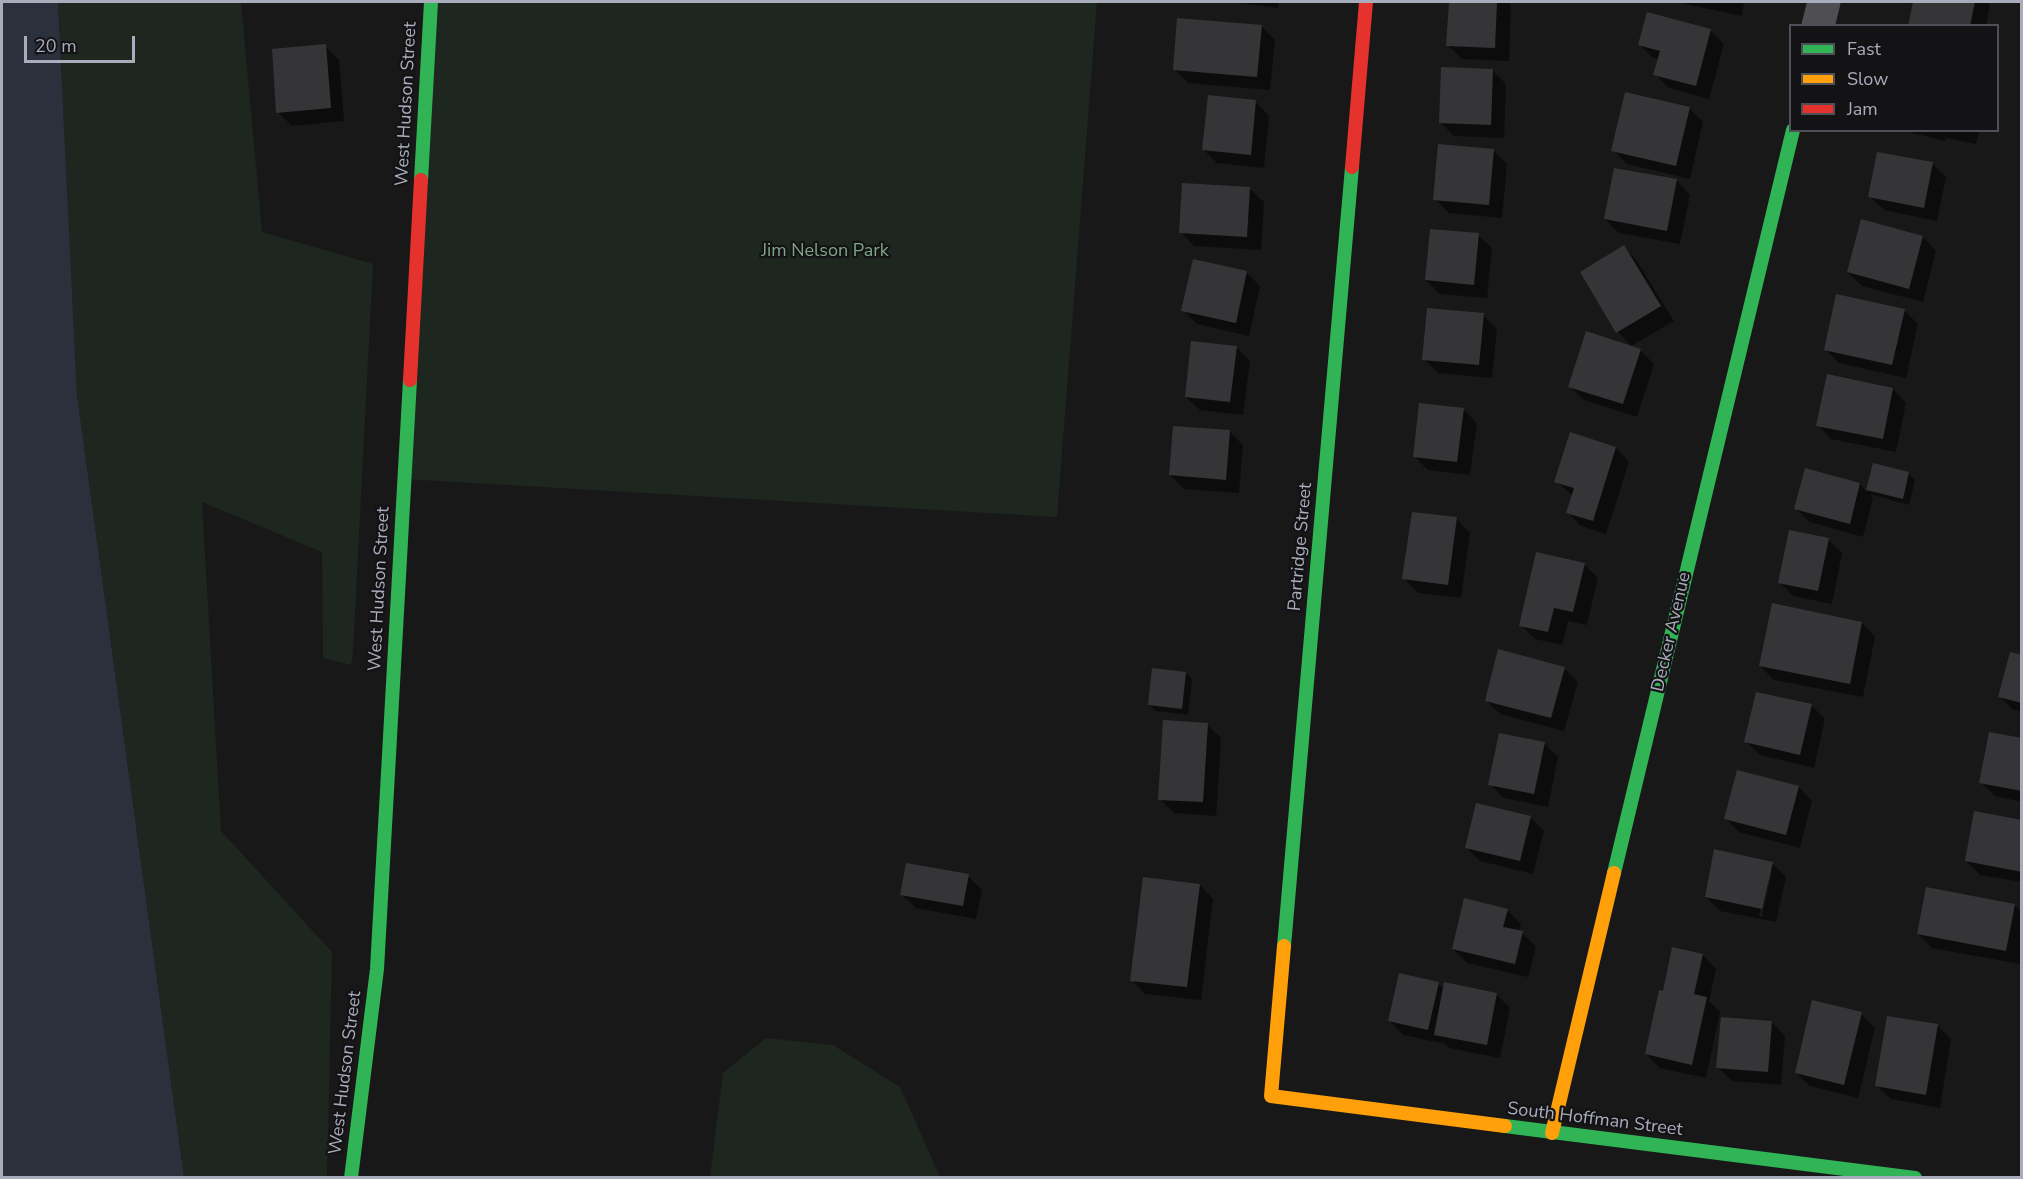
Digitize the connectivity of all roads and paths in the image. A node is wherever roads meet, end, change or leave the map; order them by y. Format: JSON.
{"nodes":[{"id":1,"x":431,"y":2,"type":"edge"},
{"id":2,"x":1366,"y":2,"type":"edge"},
{"id":3,"x":1824,"y":2,"type":"edge"},
{"id":4,"x":1818,"y":24,"type":"edge"},
{"id":5,"x":1793,"y":132,"type":"edge"},
{"id":6,"x":1271,"y":1096,"type":"joint"},
{"id":7,"x":1552,"y":1133,"type":"junction"},
{"id":8,"x":351,"y":1178,"type":"edge"},
{"id":9,"x":1915,"y":1178,"type":"edge"}],
"edges":[{"from":1,"to":8,"type":"street","name":"West Hudson Street"},
{"from":2,"to":6,"type":"street","name":"Partridge Street"},
{"from":3,"to":4,"type":"street"},
{"from":5,"to":7,"type":"street","name":"Decker Avenue"},
{"from":6,"to":7,"type":"street","name":"South Hoffman Street"},
{"from":7,"to":9,"type":"street","name":"South Hoffman Street"}]}
